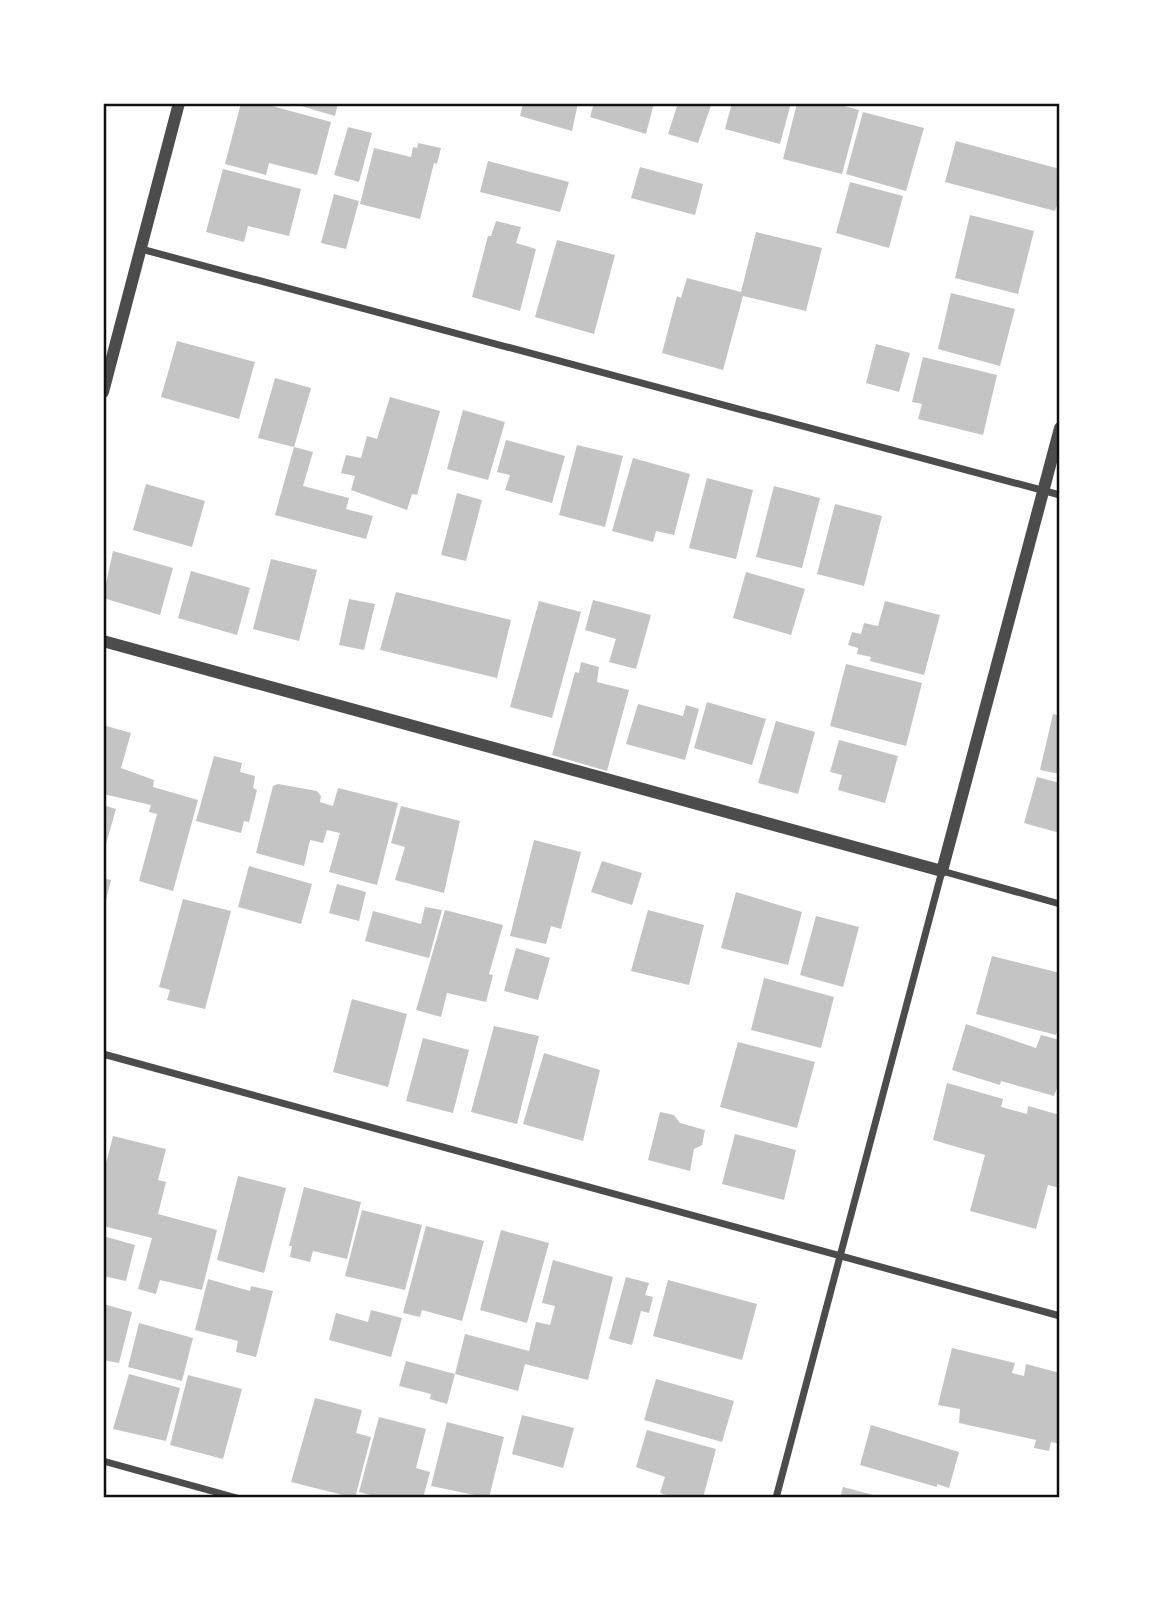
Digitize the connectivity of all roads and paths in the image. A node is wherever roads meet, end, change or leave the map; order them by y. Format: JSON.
{"nodes":[{"id":1,"x":179,"y":103,"type":"edge"},
{"id":2,"x":141,"y":249,"type":"junction"},
{"id":3,"x":103,"y":392,"type":"edge"},
{"id":4,"x":1060,"y":428,"type":"edge"},
{"id":5,"x":1043,"y":491,"type":"junction"},
{"id":6,"x":1060,"y":495,"type":"edge"},
{"id":7,"x":103,"y":641,"type":"edge"},
{"id":8,"x":942,"y":871,"type":"junction"},
{"id":9,"x":1060,"y":904,"type":"edge"},
{"id":10,"x":103,"y":1054,"type":"edge"},
{"id":11,"x":840,"y":1256,"type":"junction"},
{"id":12,"x":1060,"y":1316,"type":"edge"},
{"id":13,"x":103,"y":1461,"type":"edge"},
{"id":14,"x":237,"y":1498,"type":"edge"},
{"id":15,"x":776,"y":1498,"type":"edge"}],
"edges":[{"from":1,"to":2,"type":"street"},
{"from":2,"to":3,"type":"street"},
{"from":2,"to":5,"type":"street"},
{"from":4,"to":5,"type":"street"},
{"from":5,"to":6,"type":"street"},
{"from":5,"to":8,"type":"street"},
{"from":7,"to":8,"type":"street"},
{"from":8,"to":9,"type":"street"},
{"from":8,"to":11,"type":"street"},
{"from":10,"to":11,"type":"street"},
{"from":11,"to":12,"type":"street"},
{"from":11,"to":15,"type":"street"},
{"from":13,"to":14,"type":"street"}]}
